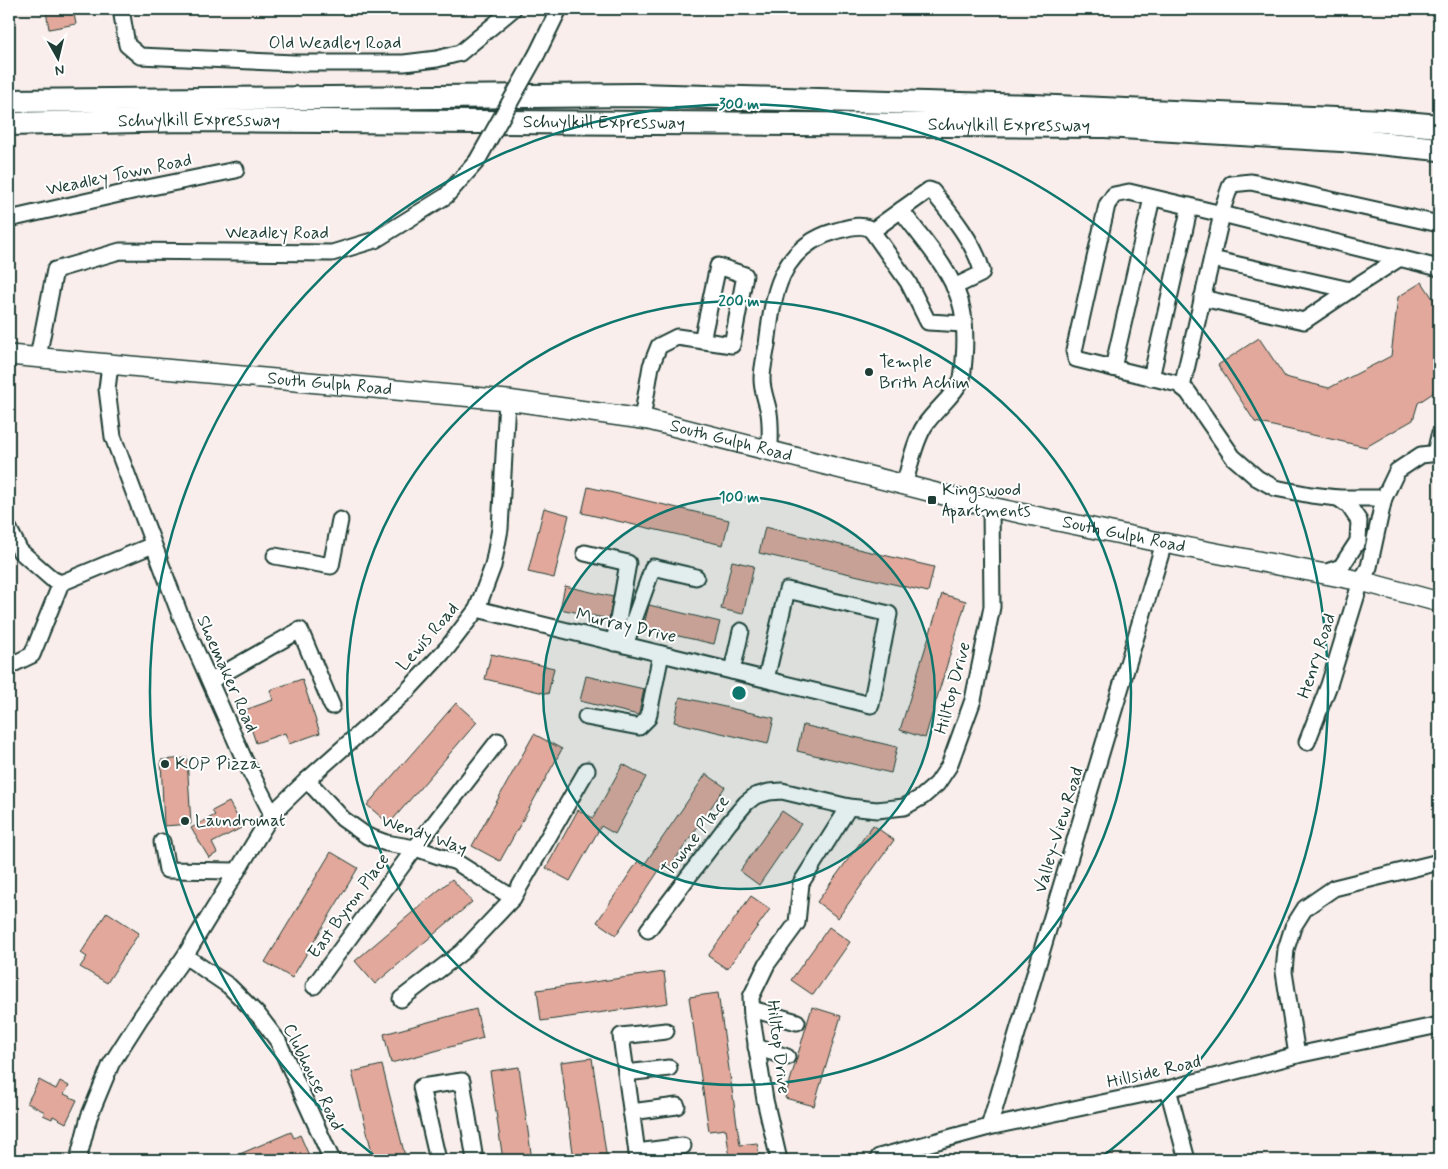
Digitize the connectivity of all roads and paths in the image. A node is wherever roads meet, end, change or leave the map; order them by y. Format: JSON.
{"nodes":[{"id":1,"x":121,"y":9,"type":"edge"},
{"id":2,"x":513,"y":9,"type":"edge"},
{"id":3,"x":559,"y":9,"type":"edge"},
{"id":4,"x":9,"y":101,"type":"edge"},
{"id":5,"x":9,"y":124,"type":"edge"},
{"id":6,"x":1439,"y":126,"type":"edge"},
{"id":7,"x":1439,"y":149,"type":"edge"},
{"id":8,"x":236,"y":170,"type":"dead end"},
{"id":9,"x":1152,"y":198,"type":"junction"},
{"id":10,"x":1190,"y":206,"type":"junction"},
{"id":11,"x":901,"y":210,"type":"junction"},
{"id":12,"x":1222,"y":214,"type":"junction"},
{"id":13,"x":9,"y":219,"type":"edge"},
{"id":14,"x":1439,"y":224,"type":"edge"},
{"id":15,"x":872,"y":231,"type":"junction"},
{"id":16,"x":1400,"y":258,"type":"junction"},
{"id":17,"x":1212,"y":259,"type":"junction"},
{"id":18,"x":1439,"y":268,"type":"edge"},
{"id":19,"x":954,"y":287,"type":"junction"},
{"id":20,"x":1350,"y":290,"type":"junction"},
{"id":21,"x":1202,"y":298,"type":"junction"},
{"id":22,"x":964,"y":324,"type":"junction"},
{"id":23,"x":702,"y":341,"type":"junction"},
{"id":24,"x":9,"y":355,"type":"edge"},
{"id":25,"x":38,"y":357,"type":"junction"},
{"id":26,"x":110,"y":365,"type":"junction"},
{"id":27,"x":1113,"y":368,"type":"junction"},
{"id":28,"x":1151,"y":378,"type":"junction"},
{"id":29,"x":1182,"y":387,"type":"junction"},
{"id":30,"x":508,"y":400,"type":"junction"},
{"id":31,"x":642,"y":419,"type":"junction"},
{"id":32,"x":1439,"y":436,"type":"edge"},
{"id":33,"x":770,"y":451,"type":"junction"},
{"id":34,"x":1437,"y":453,"type":"edge"},
{"id":35,"x":904,"y":485,"type":"junction"},
{"id":36,"x":1338,"y":498,"type":"junction"},
{"id":37,"x":1384,"y":498,"type":"junction"},
{"id":38,"x":991,"y":507,"type":"junction"},
{"id":39,"x":340,"y":520,"type":"dead end"},
{"id":40,"x":9,"y":529,"type":"edge"},
{"id":41,"x":1164,"y":543,"type":"junction"},
{"id":42,"x":14,"y":545,"type":"edge"},
{"id":43,"x":153,"y":545,"type":"junction"},
{"id":44,"x":585,"y":553,"type":"dead end"},
{"id":45,"x":275,"y":556,"type":"dead end"},
{"id":46,"x":1321,"y":574,"type":"junction"},
{"id":47,"x":696,"y":576,"type":"dead end"},
{"id":48,"x":1361,"y":581,"type":"junction"},
{"id":49,"x":61,"y":583,"type":"junction"},
{"id":50,"x":1439,"y":602,"type":"edge"},
{"id":51,"x":477,"y":609,"type":"junction"},
{"id":52,"x":741,"y":631,"type":"dead end"},
{"id":53,"x":619,"y":644,"type":"junction"},
{"id":54,"x":661,"y":654,"type":"junction"},
{"id":55,"x":9,"y":666,"type":"edge"},
{"id":56,"x":732,"y":671,"type":"junction"},
{"id":57,"x":766,"y":679,"type":"junction"},
{"id":58,"x":210,"y":681,"type":"junction"},
{"id":59,"x":332,"y":706,"type":"dead end"},
{"id":60,"x":586,"y":718,"type":"dead end"},
{"id":61,"x":498,"y":741,"type":"dead end"},
{"id":62,"x":1307,"y":742,"type":"dead end"},
{"id":63,"x":587,"y":770,"type":"dead end"},
{"id":64,"x":307,"y":780,"type":"junction"},
{"id":65,"x":849,"y":807,"type":"junction"},
{"id":66,"x":272,"y":814,"type":"junction"},
{"id":67,"x":162,"y":842,"type":"dead end"},
{"id":68,"x":415,"y":848,"type":"junction"},
{"id":69,"x":1439,"y":862,"type":"edge"},
{"id":70,"x":236,"y":872,"type":"junction"},
{"id":71,"x":513,"y":898,"type":"junction"},
{"id":72,"x":648,"y":930,"type":"dead end"},
{"id":73,"x":186,"y":956,"type":"junction"},
{"id":74,"x":314,"y":986,"type":"dead end"},
{"id":75,"x":401,"y":999,"type":"dead end"},
{"id":76,"x":752,"y":1009,"type":"junction"},
{"id":77,"x":797,"y":1022,"type":"dead end"},
{"id":78,"x":1439,"y":1025,"type":"edge"},
{"id":79,"x":666,"y":1031,"type":"dead end"},
{"id":80,"x":756,"y":1047,"type":"junction"},
{"id":81,"x":1297,"y":1055,"type":"junction"},
{"id":82,"x":787,"y":1056,"type":"dead end"},
{"id":83,"x":670,"y":1068,"type":"dead end"},
{"id":84,"x":626,"y":1073,"type":"junction"},
{"id":85,"x":1168,"y":1089,"type":"junction"},
{"id":86,"x":677,"y":1106,"type":"dead end"},
{"id":87,"x":631,"y":1112,"type":"junction"},
{"id":88,"x":989,"y":1127,"type":"junction"},
{"id":89,"x":682,"y":1146,"type":"dead end"},
{"id":90,"x":638,"y":1156,"type":"edge"},
{"id":91,"x":879,"y":1157,"type":"dead end"},
{"id":92,"x":78,"y":1160,"type":"edge"},
{"id":93,"x":332,"y":1160,"type":"edge"},
{"id":94,"x":438,"y":1160,"type":"edge"},
{"id":95,"x":475,"y":1160,"type":"edge"},
{"id":96,"x":779,"y":1160,"type":"edge"},
{"id":97,"x":1187,"y":1160,"type":"edge"}],
"edges":[{"from":1,"to":2,"type":"street","name":"Old Weadley Road"},
{"from":3,"to":25,"type":"street","name":"Weadley Road","bridge":true},
{"from":4,"to":6,"type":"highway","name":"Schuylkill Expressway"},
{"from":5,"to":7,"type":"highway","name":"Schuylkill Expressway"},
{"from":8,"to":13,"type":"street","name":"Weadley Town Road"},
{"from":9,"to":10,"type":"street"},
{"from":9,"to":27,"type":"street"},
{"from":9,"to":27,"type":"street"},
{"from":10,"to":12,"type":"street"},
{"from":10,"to":28,"type":"street"},
{"from":11,"to":15,"type":"street"},
{"from":11,"to":19,"type":"street"},
{"from":11,"to":19,"type":"street"},
{"from":12,"to":14,"type":"street"},
{"from":12,"to":16,"type":"street"},
{"from":12,"to":17,"type":"street"},
{"from":15,"to":22,"type":"street"},
{"from":15,"to":33,"type":"street"},
{"from":16,"to":18,"type":"street"},
{"from":16,"to":20,"type":"street"},
{"from":17,"to":20,"type":"street"},
{"from":17,"to":21,"type":"street"},
{"from":19,"to":22,"type":"street"},
{"from":20,"to":21,"type":"street"},
{"from":21,"to":29,"type":"street"},
{"from":22,"to":35,"type":"street"},
{"from":23,"to":23,"type":"street"},
{"from":23,"to":31,"type":"street"},
{"from":24,"to":25,"type":"main road","name":"South Gulph Road"},
{"from":25,"to":26,"type":"main road","name":"South Gulph Road"},
{"from":26,"to":30,"type":"main road","name":"South Gulph Road"},
{"from":26,"to":43,"type":"street","name":"Shoemaker Road"},
{"from":27,"to":28,"type":"street"},
{"from":28,"to":29,"type":"street"},
{"from":29,"to":36,"type":"street"},
{"from":30,"to":31,"type":"main road","name":"South Gulph Road"},
{"from":30,"to":51,"type":"street","name":"Lewis Road"},
{"from":31,"to":33,"type":"main road","name":"South Gulph Road"},
{"from":32,"to":34,"type":"street"},
{"from":33,"to":35,"type":"main road","name":"South Gulph Road"},
{"from":34,"to":37,"type":"street","name":"Henry Road"},
{"from":35,"to":38,"type":"main road","name":"South Gulph Road"},
{"from":36,"to":37,"type":"street"},
{"from":36,"to":46,"type":"street"},
{"from":37,"to":48,"type":"street","name":"Henry Road"},
{"from":38,"to":41,"type":"main road","name":"South Gulph Road"},
{"from":38,"to":65,"type":"street","name":"Hilltop Drive"},
{"from":39,"to":45,"type":"street"},
{"from":40,"to":42,"type":"street"},
{"from":41,"to":46,"type":"main road","name":"South Gulph Road"},
{"from":41,"to":88,"type":"street","name":"Valley-View Road"},
{"from":42,"to":49,"type":"street"},
{"from":43,"to":49,"type":"street"},
{"from":43,"to":58,"type":"street","name":"Shoemaker Road"},
{"from":44,"to":53,"type":"street"},
{"from":46,"to":48,"type":"main road","name":"South Gulph Road"},
{"from":47,"to":53,"type":"street"},
{"from":48,"to":50,"type":"main road","name":"South Gulph Road"},
{"from":48,"to":62,"type":"street","name":"Henry Road"},
{"from":49,"to":55,"type":"street"},
{"from":51,"to":53,"type":"street","name":"Murray Drive"},
{"from":51,"to":64,"type":"street","name":"Lewis Road"},
{"from":52,"to":56,"type":"street"},
{"from":53,"to":54,"type":"street","name":"Murray Drive"},
{"from":54,"to":56,"type":"street","name":"Murray Drive"},
{"from":54,"to":60,"type":"street"},
{"from":56,"to":57,"type":"street","name":"Murray Drive"},
{"from":57,"to":57,"type":"street","name":"Murray Drive"},
{"from":58,"to":59,"type":"street"},
{"from":58,"to":66,"type":"street","name":"Shoemaker Road"},
{"from":61,"to":68,"type":"street","name":"East Byron Place"},
{"from":63,"to":71,"type":"street"},
{"from":64,"to":66,"type":"street","name":"Lewis Road"},
{"from":64,"to":68,"type":"street","name":"Wendy Way"},
{"from":65,"to":72,"type":"street","name":"Towne Place"},
{"from":65,"to":76,"type":"street","name":"Hilltop Drive"},
{"from":66,"to":70,"type":"street"},
{"from":67,"to":70,"type":"street"},
{"from":68,"to":71,"type":"street","name":"Wendy Way"},
{"from":68,"to":74,"type":"street","name":"East Byron Place"},
{"from":69,"to":81,"type":"street"},
{"from":70,"to":73,"type":"street"},
{"from":71,"to":75,"type":"street"},
{"from":73,"to":92,"type":"street"},
{"from":73,"to":93,"type":"street","name":"Clubhouse Road"},
{"from":76,"to":77,"type":"street"},
{"from":76,"to":80,"type":"street","name":"Hilltop Drive"},
{"from":78,"to":81,"type":"street","name":"Hillside Road"},
{"from":79,"to":84,"type":"street"},
{"from":80,"to":82,"type":"street"},
{"from":80,"to":96,"type":"street","name":"Hilltop Drive"},
{"from":81,"to":85,"type":"street","name":"Hillside Road"},
{"from":83,"to":84,"type":"street"},
{"from":84,"to":87,"type":"street"},
{"from":85,"to":88,"type":"street","name":"Hillside Road"},
{"from":85,"to":97,"type":"street"},
{"from":86,"to":87,"type":"street"},
{"from":87,"to":90,"type":"street"},
{"from":88,"to":91,"type":"street","name":"Hillside Road"},
{"from":89,"to":90,"type":"street"},
{"from":94,"to":95,"type":"street"}]}
